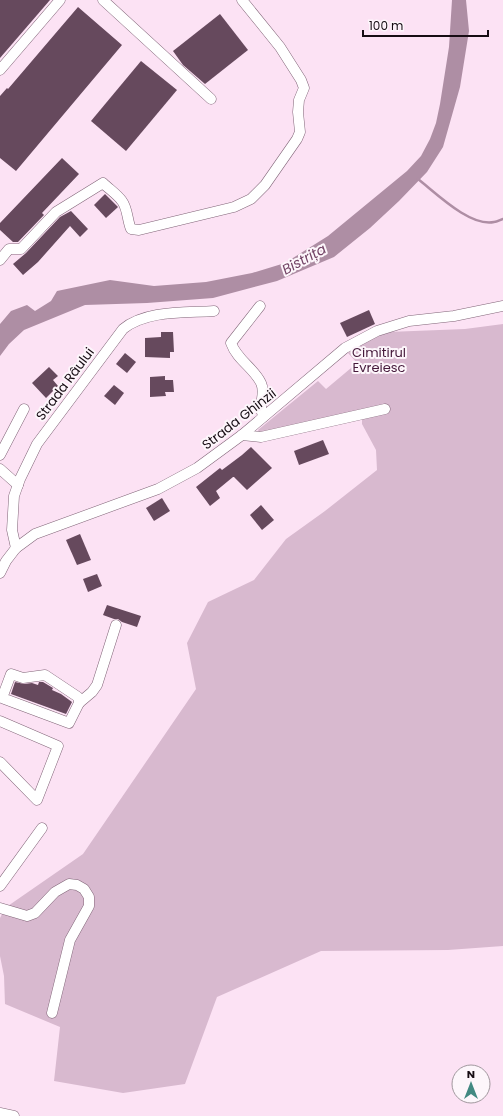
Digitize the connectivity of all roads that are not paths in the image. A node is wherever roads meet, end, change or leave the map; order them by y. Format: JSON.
{"nodes":[{"id":1,"x":60,"y":0,"type":"edge"},
{"id":2,"x":103,"y":0,"type":"edge"},
{"id":3,"x":242,"y":0,"type":"edge"},
{"id":4,"x":0,"y":70,"type":"edge"},
{"id":5,"x":211,"y":99,"type":"dead end"},
{"id":6,"x":0,"y":260,"type":"edge"},
{"id":7,"x":260,"y":306,"type":"dead end"},
{"id":8,"x":503,"y":306,"type":"edge"},
{"id":9,"x":214,"y":311,"type":"dead end"},
{"id":10,"x":24,"y":409,"type":"dead end"},
{"id":11,"x":384,"y":409,"type":"dead end"},
{"id":12,"x":263,"y":417,"type":"junction"},
{"id":13,"x":242,"y":435,"type":"junction"},
{"id":14,"x":0,"y":455,"type":"edge"},
{"id":15,"x":0,"y":469,"type":"edge"},
{"id":16,"x":18,"y":485,"type":"junction"},
{"id":17,"x":16,"y":548,"type":"junction"},
{"id":18,"x":0,"y":573,"type":"edge"},
{"id":19,"x":116,"y":625,"type":"dead end"},
{"id":20,"x":1,"y":698,"type":"edge"},
{"id":21,"x":79,"y":703,"type":"junction"},
{"id":22,"x":0,"y":721,"type":"edge"},
{"id":23,"x":0,"y":762,"type":"edge"},
{"id":24,"x":42,"y":828,"type":"dead end"},
{"id":25,"x":0,"y":886,"type":"edge"},
{"id":26,"x":0,"y":908,"type":"edge"},
{"id":27,"x":52,"y":1013,"type":"dead end"},
{"id":28,"x":0,"y":1113,"type":"edge"},
{"id":29,"x":14,"y":1116,"type":"edge"}],
"edges":[{"from":1,"to":4,"type":"street"},
{"from":2,"to":5,"type":"street"},
{"from":3,"to":6,"type":"street"},
{"from":7,"to":12,"type":"street"},
{"from":8,"to":12,"type":"street","name":"Strada Ghinzii"},
{"from":9,"to":16,"type":"street","name":"Strada Râului"},
{"from":10,"to":14,"type":"street"},
{"from":11,"to":13,"type":"street"},
{"from":12,"to":13,"type":"street","name":"Strada Ghinzii"},
{"from":13,"to":17,"type":"street","name":"Strada Ghinzii"},
{"from":15,"to":16,"type":"street"},
{"from":16,"to":17,"type":"street","name":"Strada Râului"},
{"from":17,"to":18,"type":"street","name":"Strada Ghinzii"},
{"from":19,"to":21,"type":"street"},
{"from":20,"to":21,"type":"street"},
{"from":20,"to":21,"type":"street"},
{"from":22,"to":23,"type":"street"},
{"from":24,"to":25,"type":"street"},
{"from":26,"to":27,"type":"street"},
{"from":28,"to":29,"type":"street"}]}
